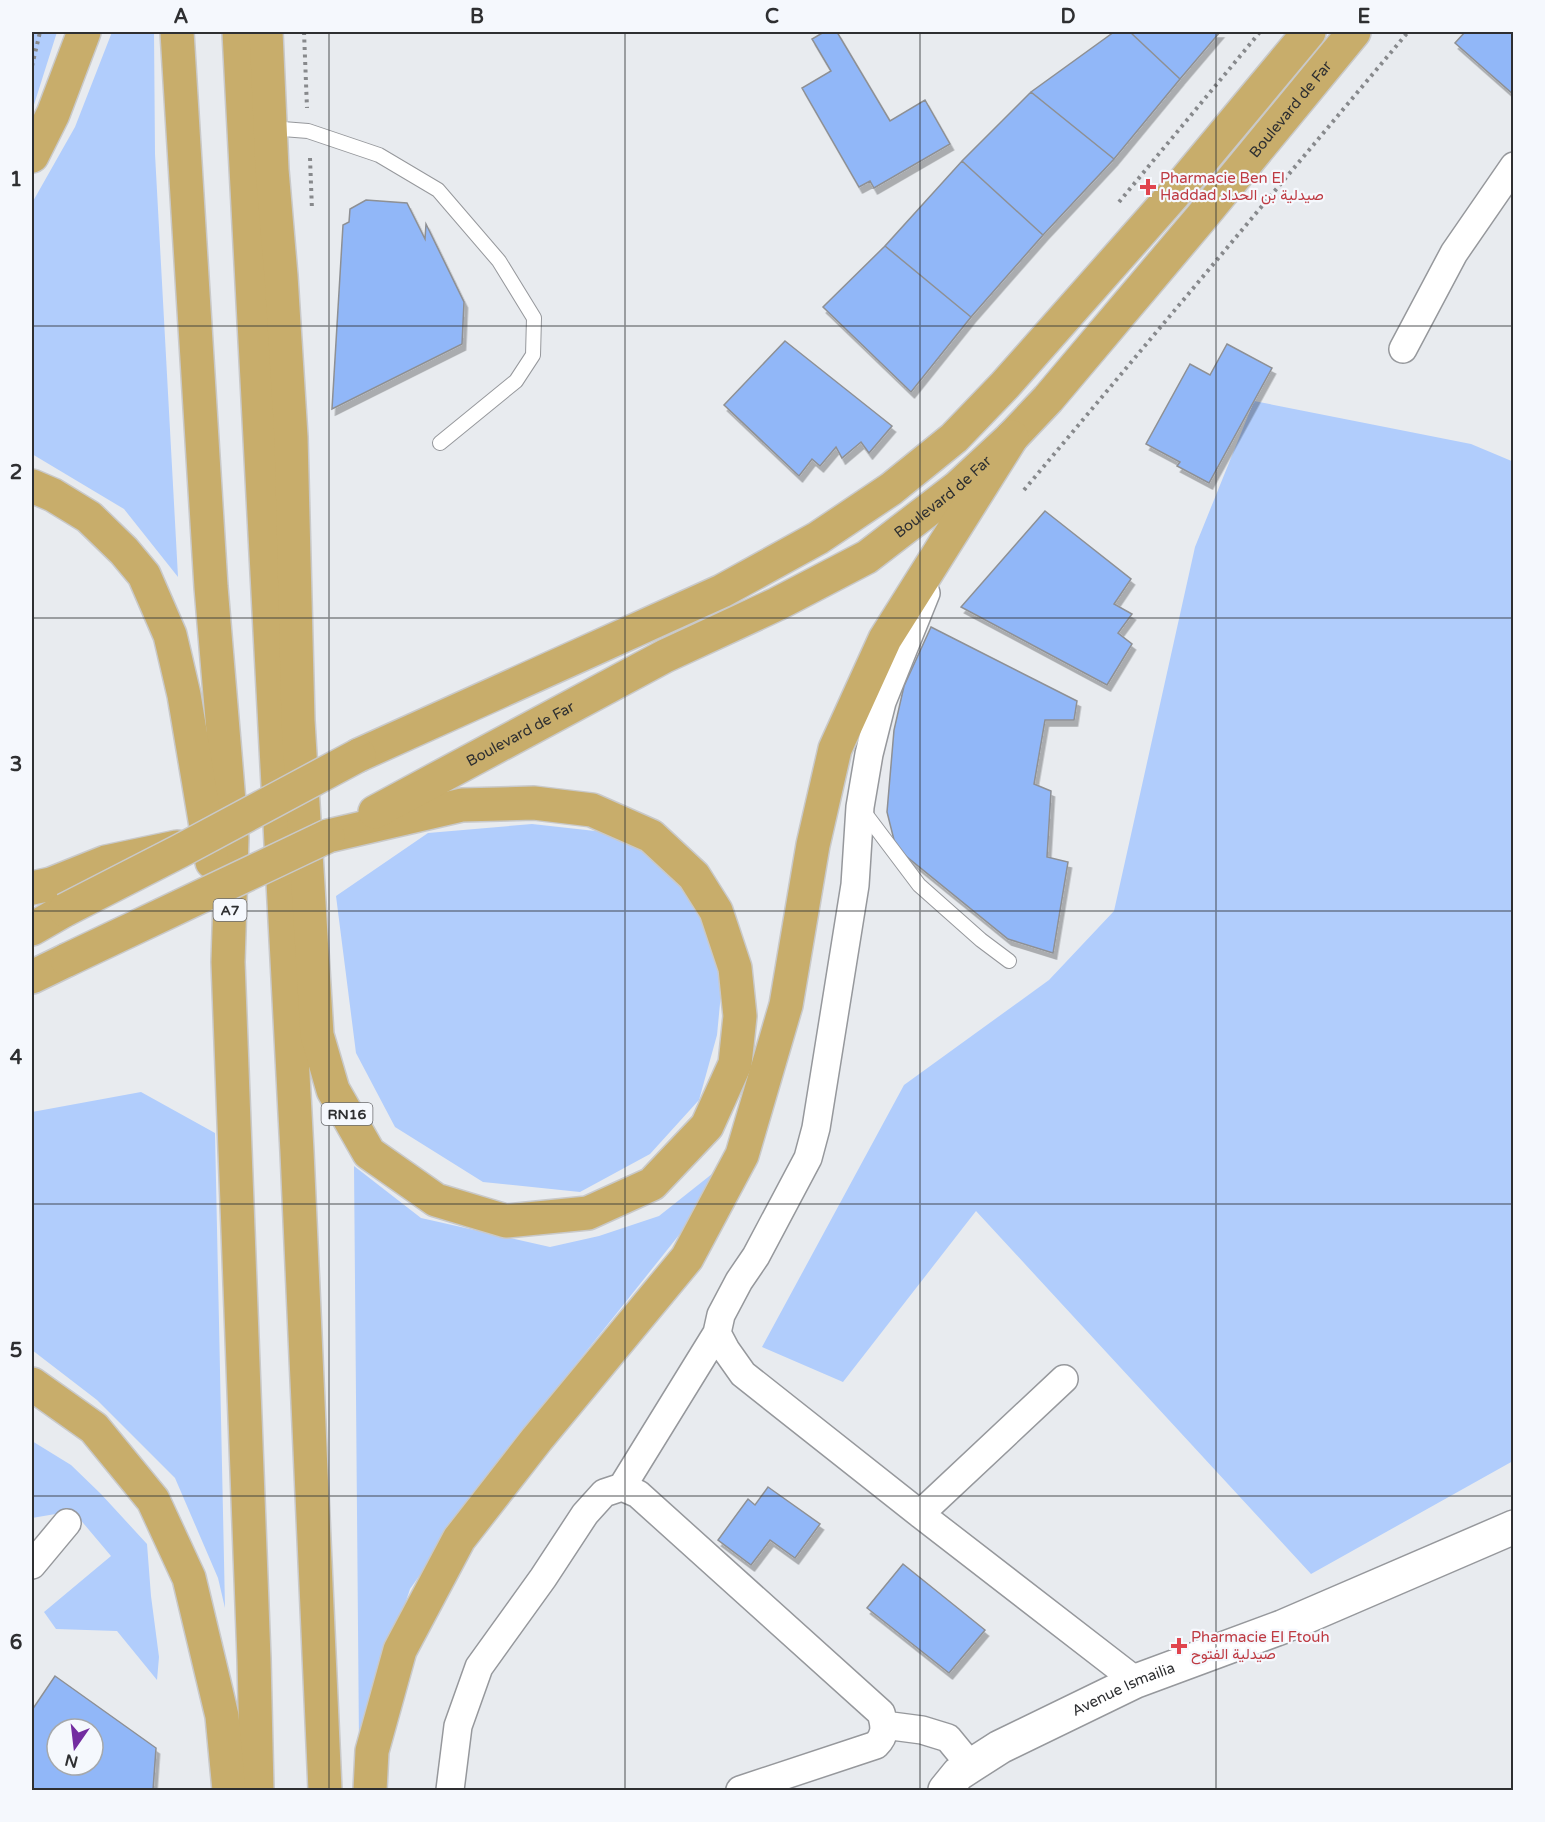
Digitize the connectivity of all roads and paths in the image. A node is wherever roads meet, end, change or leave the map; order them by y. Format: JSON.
{"nodes":[{"id":1,"x":40,"y":32,"type":"edge"},
{"id":2,"x":84,"y":32,"type":"edge"},
{"id":3,"x":177,"y":32,"type":"edge"},
{"id":4,"x":238,"y":32,"type":"edge"},
{"id":5,"x":266,"y":32,"type":"edge"},
{"id":6,"x":1260,"y":32,"type":"edge"},
{"id":7,"x":1309,"y":32,"type":"edge"},
{"id":8,"x":1354,"y":32,"type":"edge"},
{"id":9,"x":1408,"y":32,"type":"edge"},
{"id":10,"x":32,"y":66,"type":"edge"},
{"id":11,"x":270,"y":128,"type":"junction"},
{"id":12,"x":32,"y":156,"type":"edge"},
{"id":13,"x":1514,"y":166,"type":"edge"},
{"id":14,"x":1117,"y":204,"type":"dead end"},
{"id":15,"x":1403,"y":348,"type":"dead end"},
{"id":16,"x":1012,"y":437,"type":"junction"},
{"id":17,"x":440,"y":443,"type":"dead end"},
{"id":18,"x":32,"y":486,"type":"edge"},
{"id":19,"x":1024,"y":490,"type":"dead end"},
{"id":20,"x":946,"y":545,"type":"junction"},
{"id":21,"x":860,"y":807,"type":"junction"},
{"id":22,"x":328,"y":836,"type":"junction"},
{"id":23,"x":193,"y":844,"type":"junction"},
{"id":24,"x":32,"y":888,"type":"edge"},
{"id":25,"x":32,"y":929,"type":"edge"},
{"id":26,"x":1009,"y":961,"type":"dead end"},
{"id":27,"x":228,"y":962,"type":"junction"},
{"id":28,"x":32,"y":977,"type":"edge"},
{"id":29,"x":717,"y":1333,"type":"junction"},
{"id":30,"x":1064,"y":1379,"type":"dead end"},
{"id":31,"x":32,"y":1384,"type":"edge"},
{"id":32,"x":622,"y":1487,"type":"junction"},
{"id":33,"x":920,"y":1514,"type":"junction"},
{"id":34,"x":67,"y":1523,"type":"dead end"},
{"id":35,"x":1514,"y":1527,"type":"edge"},
{"id":36,"x":32,"y":1565,"type":"edge"},
{"id":37,"x":1136,"y":1680,"type":"junction"},
{"id":38,"x":884,"y":1725,"type":"junction"},
{"id":39,"x":971,"y":1766,"type":"junction"},
{"id":40,"x":229,"y":1791,"type":"edge"},
{"id":41,"x":257,"y":1791,"type":"edge"},
{"id":42,"x":325,"y":1791,"type":"edge"},
{"id":43,"x":370,"y":1791,"type":"edge"},
{"id":44,"x":450,"y":1791,"type":"edge"},
{"id":45,"x":740,"y":1791,"type":"edge"},
{"id":46,"x":945,"y":1791,"type":"edge"}],
"edges":[{"from":1,"to":10,"type":"path"},
{"from":2,"to":12,"type":"highway"},
{"from":3,"to":27,"type":"highway","number":"A7"},
{"from":4,"to":42,"type":"highway"},
{"from":5,"to":11,"type":"highway","number":"RN16"},
{"from":6,"to":14,"type":"path"},
{"from":7,"to":23,"type":"highway","bridge":true},
{"from":8,"to":16,"type":"highway","name":"Boulevard de Far"},
{"from":9,"to":19,"type":"path"},
{"from":11,"to":17,"type":"lane"},
{"from":11,"to":22,"type":"highway","number":"RN16"},
{"from":13,"to":15,"type":"street"},
{"from":16,"to":20,"type":"highway"},
{"from":16,"to":22,"type":"highway","name":"Boulevard de Far"},
{"from":18,"to":27,"type":"highway"},
{"from":20,"to":21,"type":"street"},
{"from":20,"to":43,"type":"highway"},
{"from":21,"to":26,"type":"lane"},
{"from":21,"to":29,"type":"street"},
{"from":22,"to":28,"type":"highway","number":"RN16","bridge":true},
{"from":23,"to":24,"type":"highway"},
{"from":23,"to":25,"type":"highway","bridge":true},
{"from":27,"to":41,"type":"highway","number":"A7"},
{"from":29,"to":32,"type":"street"},
{"from":29,"to":33,"type":"street"},
{"from":30,"to":33,"type":"street"},
{"from":31,"to":40,"type":"highway"},
{"from":32,"to":38,"type":"street"},
{"from":32,"to":44,"type":"street"},
{"from":33,"to":37,"type":"street"},
{"from":34,"to":36,"type":"street"},
{"from":35,"to":37,"type":"street","name":"Avenue Ismailia"},
{"from":37,"to":39,"type":"street","name":"Avenue Ismailia"},
{"from":38,"to":39,"type":"street"},
{"from":38,"to":45,"type":"street"},
{"from":39,"to":46,"type":"street","name":"Avenue Ismailia"}]}
